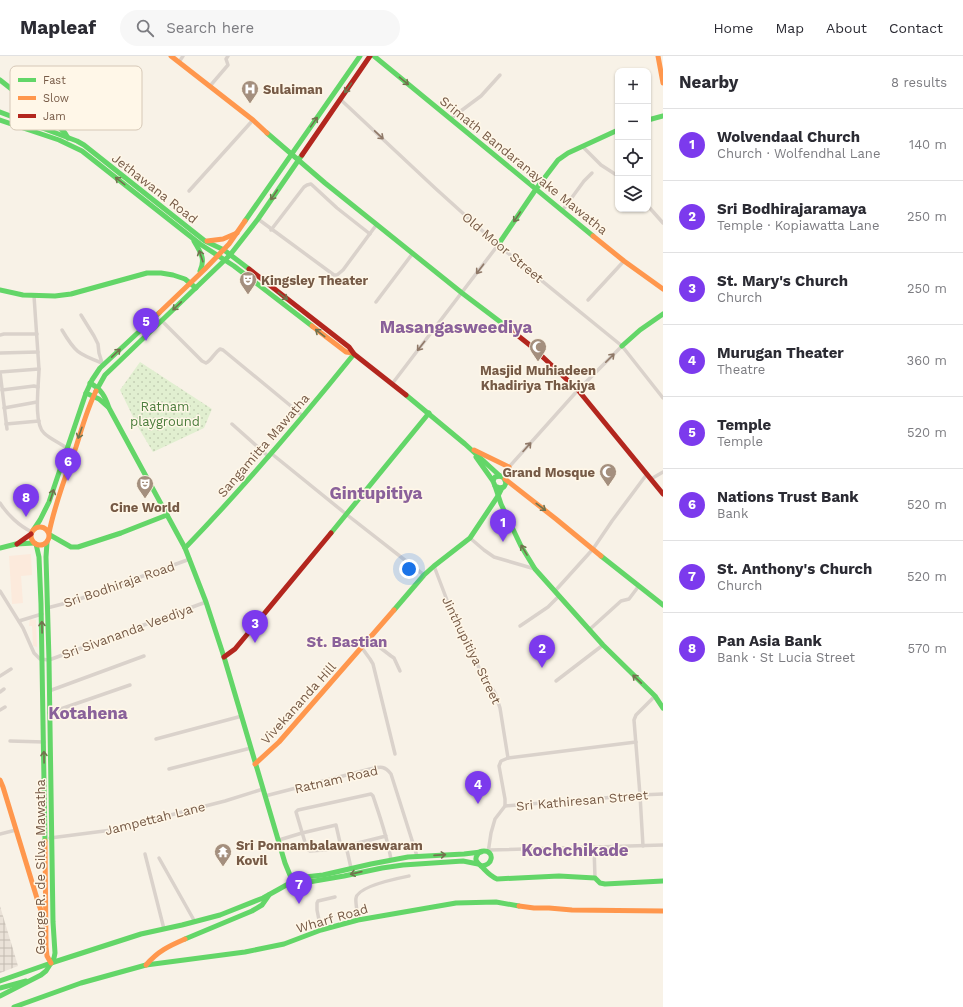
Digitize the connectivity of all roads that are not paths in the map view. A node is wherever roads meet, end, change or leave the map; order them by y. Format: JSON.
{"nodes":[{"id":1,"x":171,"y":56,"type":"edge"},
{"id":2,"x":183,"y":56,"type":"edge"},
{"id":3,"x":228,"y":56,"type":"edge"},
{"id":4,"x":360,"y":56,"type":"edge"},
{"id":5,"x":370,"y":56,"type":"edge"},
{"id":6,"x":374,"y":56,"type":"edge"},
{"id":7,"x":658,"y":56,"type":"edge"},
{"id":8,"x":179,"y":62,"type":"junction"},
{"id":9,"x":662,"y":69,"type":"edge"},
{"id":10,"x":500,"y":75,"type":"dead end"},
{"id":11,"x":0,"y":80,"type":"edge"},
{"id":12,"x":663,"y":84,"type":"edge"},
{"id":13,"x":210,"y":86,"type":"junction"},
{"id":14,"x":10,"y":88,"type":"edge"},
{"id":15,"x":340,"y":99,"type":"junction"},
{"id":16,"x":0,"y":112,"type":"edge"},
{"id":17,"x":10,"y":116,"type":"edge"},
{"id":18,"x":663,"y":116,"type":"edge"},
{"id":19,"x":450,"y":119,"type":"junction"},
{"id":20,"x":651,"y":119,"type":"edge"},
{"id":21,"x":0,"y":120,"type":"edge"},
{"id":22,"x":253,"y":120,"type":"junction"},
{"id":23,"x":10,"y":123,"type":"edge"},
{"id":24,"x":30,"y":130,"type":"edge"},
{"id":25,"x":42,"y":130,"type":"edge"},
{"id":26,"x":63,"y":130,"type":"edge"},
{"id":27,"x":615,"y":131,"type":"edge"},
{"id":28,"x":67,"y":141,"type":"junction"},
{"id":29,"x":582,"y":146,"type":"junction"},
{"id":30,"x":291,"y":154,"type":"junction"},
{"id":31,"x":298,"y":160,"type":"junction"},
{"id":32,"x":592,"y":173,"type":"dead end"},
{"id":33,"x":615,"y":174,"type":"edge"},
{"id":34,"x":536,"y":189,"type":"junction"},
{"id":35,"x":189,"y":191,"type":"dead end"},
{"id":36,"x":651,"y":209,"type":"edge"},
{"id":37,"x":562,"y":211,"type":"junction"},
{"id":38,"x":258,"y":220,"type":"junction"},
{"id":39,"x":663,"y":223,"type":"edge"},
{"id":40,"x":377,"y":224,"type":"junction"},
{"id":41,"x":271,"y":230,"type":"junction"},
{"id":42,"x":238,"y":232,"type":"junction"},
{"id":43,"x":370,"y":234,"type":"junction"},
{"id":44,"x":192,"y":238,"type":"junction"},
{"id":45,"x":205,"y":241,"type":"junction"},
{"id":46,"x":498,"y":245,"type":"junction"},
{"id":47,"x":224,"y":250,"type":"junction"},
{"id":48,"x":413,"y":253,"type":"junction"},
{"id":49,"x":218,"y":255,"type":"junction"},
{"id":50,"x":230,"y":255,"type":"junction"},
{"id":51,"x":225,"y":259,"type":"junction"},
{"id":52,"x":624,"y":261,"type":"junction"},
{"id":53,"x":198,"y":275,"type":"junction"},
{"id":54,"x":190,"y":282,"type":"junction"},
{"id":55,"x":196,"y":288,"type":"junction"},
{"id":56,"x":663,"y":289,"type":"edge"},
{"id":57,"x":0,"y":290,"type":"edge"},
{"id":58,"x":462,"y":293,"type":"junction"},
{"id":59,"x":34,"y":296,"type":"junction"},
{"id":60,"x":588,"y":300,"type":"dead end"},
{"id":61,"x":376,"y":302,"type":"dead end"},
{"id":62,"x":663,"y":314,"type":"edge"},
{"id":63,"x":81,"y":315,"type":"dead end"},
{"id":64,"x":162,"y":321,"type":"junction"},
{"id":65,"x":62,"y":330,"type":"dead end"},
{"id":66,"x":37,"y":334,"type":"junction"},
{"id":67,"x":0,"y":335,"type":"edge"},
{"id":68,"x":622,"y":346,"type":"junction"},
{"id":69,"x":0,"y":352,"type":"edge"},
{"id":70,"x":38,"y":352,"type":"junction"},
{"id":71,"x":353,"y":354,"type":"junction"},
{"id":72,"x":103,"y":364,"type":"junction"},
{"id":73,"x":39,"y":369,"type":"junction"},
{"id":74,"x":90,"y":383,"type":"junction"},
{"id":75,"x":392,"y":384,"type":"junction"},
{"id":76,"x":38,"y":387,"type":"junction"},
{"id":77,"x":98,"y":387,"type":"junction"},
{"id":78,"x":2,"y":390,"type":"junction"},
{"id":79,"x":578,"y":390,"type":"junction"},
{"id":80,"x":86,"y":394,"type":"junction"},
{"id":81,"x":93,"y":396,"type":"junction"},
{"id":82,"x":663,"y":398,"type":"edge"},
{"id":83,"x":38,"y":402,"type":"junction"},
{"id":84,"x":4,"y":408,"type":"junction"},
{"id":85,"x":109,"y":408,"type":"junction"},
{"id":86,"x":429,"y":413,"type":"junction"},
{"id":87,"x":303,"y":416,"type":"junction"},
{"id":88,"x":39,"y":421,"type":"junction"},
{"id":89,"x":6,"y":424,"type":"junction"},
{"id":90,"x":232,"y":424,"type":"dead end"},
{"id":91,"x":7,"y":429,"type":"dead end"},
{"id":92,"x":67,"y":448,"type":"junction"},
{"id":93,"x":469,"y":448,"type":"junction"},
{"id":94,"x":270,"y":456,"type":"junction"},
{"id":95,"x":509,"y":467,"type":"junction"},
{"id":96,"x":663,"y":472,"type":"edge"},
{"id":97,"x":647,"y":474,"type":"junction"},
{"id":98,"x":502,"y":477,"type":"junction"},
{"id":99,"x":651,"y":479,"type":"junction"},
{"id":100,"x":494,"y":484,"type":"junction"},
{"id":101,"x":502,"y":488,"type":"junction"},
{"id":102,"x":663,"y":494,"type":"edge"},
{"id":103,"x":498,"y":496,"type":"junction"},
{"id":104,"x":0,"y":503,"type":"edge"},
{"id":105,"x":346,"y":514,"type":"junction"},
{"id":106,"x":167,"y":515,"type":"junction"},
{"id":107,"x":32,"y":532,"type":"junction"},
{"id":108,"x":50,"y":534,"type":"junction"},
{"id":109,"x":470,"y":538,"type":"junction"},
{"id":110,"x":47,"y":542,"type":"junction"},
{"id":111,"x":16,"y":544,"type":"junction"},
{"id":112,"x":35,"y":544,"type":"junction"},
{"id":113,"x":0,"y":548,"type":"edge"},
{"id":114,"x":185,"y":548,"type":"junction"},
{"id":115,"x":593,"y":549,"type":"junction"},
{"id":116,"x":190,"y":559,"type":"junction"},
{"id":117,"x":434,"y":566,"type":"junction"},
{"id":118,"x":535,"y":569,"type":"junction"},
{"id":119,"x":424,"y":575,"type":"junction"},
{"id":120,"x":638,"y":587,"type":"junction"},
{"id":121,"x":0,"y":591,"type":"edge"},
{"id":122,"x":555,"y":591,"type":"junction"},
{"id":123,"x":559,"y":596,"type":"junction"},
{"id":124,"x":206,"y":602,"type":"junction"},
{"id":125,"x":663,"y":605,"type":"edge"},
{"id":126,"x":47,"y":608,"type":"junction"},
{"id":127,"x":42,"y":614,"type":"junction"},
{"id":128,"x":20,"y":621,"type":"junction"},
{"id":129,"x":520,"y":626,"type":"dead end"},
{"id":130,"x":589,"y":630,"type":"junction"},
{"id":131,"x":368,"y":639,"type":"junction"},
{"id":132,"x":602,"y":645,"type":"junction"},
{"id":133,"x":362,"y":648,"type":"junction"},
{"id":134,"x":144,"y":656,"type":"dead end"},
{"id":135,"x":224,"y":657,"type":"junction"},
{"id":136,"x":42,"y":660,"type":"junction"},
{"id":137,"x":49,"y":660,"type":"junction"},
{"id":138,"x":11,"y":669,"type":"dead end"},
{"id":139,"x":400,"y":670,"type":"dead end"},
{"id":140,"x":0,"y":676,"type":"edge"},
{"id":141,"x":556,"y":681,"type":"dead end"},
{"id":142,"x":130,"y":685,"type":"dead end"},
{"id":143,"x":4,"y":689,"type":"dead end"},
{"id":144,"x":49,"y":691,"type":"junction"},
{"id":145,"x":0,"y":692,"type":"edge"},
{"id":146,"x":655,"y":696,"type":"junction"},
{"id":147,"x":5,"y":707,"type":"dead end"},
{"id":148,"x":663,"y":708,"type":"edge"},
{"id":149,"x":0,"y":710,"type":"edge"},
{"id":150,"x":49,"y":713,"type":"junction"},
{"id":151,"x":242,"y":716,"type":"junction"},
{"id":152,"x":156,"y":739,"type":"dead end"},
{"id":153,"x":10,"y":741,"type":"dead end"},
{"id":154,"x":44,"y":742,"type":"junction"},
{"id":155,"x":636,"y":742,"type":"junction"},
{"id":156,"x":251,"y":748,"type":"junction"},
{"id":157,"x":395,"y":754,"type":"dead end"},
{"id":158,"x":508,"y":758,"type":"junction"},
{"id":159,"x":256,"y":764,"type":"junction"},
{"id":160,"x":169,"y":768,"type":"dead end"},
{"id":161,"x":0,"y":780,"type":"edge"},
{"id":162,"x":263,"y":789,"type":"junction"},
{"id":163,"x":663,"y":794,"type":"edge"},
{"id":164,"x":640,"y":795,"type":"junction"},
{"id":165,"x":265,"y":796,"type":"junction"},
{"id":166,"x":505,"y":806,"type":"junction"},
{"id":167,"x":16,"y":830,"type":"junction"},
{"id":168,"x":302,"y":833,"type":"junction"},
{"id":169,"x":0,"y":834,"type":"edge"},
{"id":170,"x":386,"y":836,"type":"junction"},
{"id":171,"x":52,"y":838,"type":"junction"},
{"id":172,"x":45,"y":839,"type":"junction"},
{"id":173,"x":279,"y":840,"type":"junction"},
{"id":174,"x":663,"y":844,"type":"edge"},
{"id":175,"x":346,"y":846,"type":"junction"},
{"id":176,"x":643,"y":846,"type":"junction"},
{"id":177,"x":341,"y":847,"type":"junction"},
{"id":178,"x":594,"y":847,"type":"junction"},
{"id":179,"x":481,"y":852,"type":"junction"},
{"id":180,"x":489,"y":852,"type":"junction"},
{"id":181,"x":146,"y":854,"type":"dead end"},
{"id":182,"x":416,"y":856,"type":"junction"},
{"id":183,"x":159,"y":858,"type":"dead end"},
{"id":184,"x":391,"y":860,"type":"junction"},
{"id":185,"x":482,"y":865,"type":"junction"},
{"id":186,"x":286,"y":866,"type":"junction"},
{"id":187,"x":351,"y":868,"type":"junction"},
{"id":188,"x":409,"y":876,"type":"dead end"},
{"id":189,"x":301,"y":877,"type":"junction"},
{"id":190,"x":595,"y":878,"type":"junction"},
{"id":191,"x":291,"y":881,"type":"junction"},
{"id":192,"x":663,"y":881,"type":"edge"},
{"id":193,"x":269,"y":894,"type":"junction"},
{"id":194,"x":335,"y":897,"type":"dead end"},
{"id":195,"x":663,"y":911,"type":"edge"},
{"id":196,"x":358,"y":920,"type":"junction"},
{"id":197,"x":46,"y":922,"type":"junction"},
{"id":198,"x":195,"y":922,"type":"junction"},
{"id":199,"x":164,"y":929,"type":"junction"},
{"id":200,"x":321,"y":930,"type":"junction"},
{"id":201,"x":51,"y":963,"type":"junction"},
{"id":202,"x":146,"y":965,"type":"junction"},
{"id":203,"x":37,"y":978,"type":"junction"},
{"id":204,"x":0,"y":981,"type":"edge"},
{"id":205,"x":0,"y":988,"type":"edge"},
{"id":206,"x":0,"y":996,"type":"edge"},
{"id":207,"x":14,"y":1007,"type":"edge"}],
"edges":[{"from":1,"to":8,"type":"main road"},
{"from":2,"to":8,"type":"street"},
{"from":3,"to":13,"type":"street"},
{"from":30,"to":4,"type":"main road","one_way":true},
{"from":5,"to":15,"type":"main road","one_way":true},
{"from":6,"to":19,"type":"main road","name":"Srimath Bandaranayake Mawatha","one_way":true},
{"from":7,"to":9,"type":"main road"},
{"from":8,"to":13,"type":"main road"},
{"from":9,"to":12,"type":"main road"},
{"from":10,"to":19,"type":"street"},
{"from":11,"to":14,"type":"main road"},
{"from":13,"to":22,"type":"main road"},
{"from":15,"to":31,"type":"main road"},
{"from":15,"to":46,"type":"street","name":"Old Moor Street","one_way":true},
{"from":16,"to":17,"type":"main road"},
{"from":18,"to":20,"type":"main road"},
{"from":19,"to":34,"type":"main road","name":"Srimath Bandaranayake Mawatha"},
{"from":21,"to":23,"type":"main road"},
{"from":22,"to":30,"type":"main road"},
{"from":22,"to":35,"type":"street"},
{"from":24,"to":28,"type":"main road"},
{"from":25,"to":28,"type":"main road"},
{"from":26,"to":28,"type":"main road"},
{"from":27,"to":29,"type":"main road"},
{"from":44,"to":28,"type":"main road","name":"Jethawana Road","one_way":true},
{"from":28,"to":45,"type":"main road","name":"Jethawana Road"},
{"from":29,"to":33,"type":"street"},
{"from":29,"to":34,"type":"main road"},
{"from":30,"to":31,"type":"main road"},
{"from":30,"to":42,"type":"main road"},
{"from":31,"to":38,"type":"main road","one_way":true},
{"from":31,"to":40,"type":"main road"},
{"from":32,"to":37,"type":"street"},
{"from":34,"to":37,"type":"main road","name":"Srimath Bandaranayake Mawatha"},
{"from":34,"to":46,"type":"main road","one_way":true},
{"from":36,"to":39,"type":"street"},
{"from":37,"to":52,"type":"main road","name":"Srimath Bandaranayake Mawatha"},
{"from":38,"to":41,"type":"street"},
{"from":38,"to":50,"type":"main road"},
{"from":40,"to":43,"type":"street"},
{"from":40,"to":48,"type":"main road"},
{"from":41,"to":43,"type":"street"},
{"from":41,"to":43,"type":"street"},
{"from":42,"to":45,"type":"main road"},
{"from":42,"to":47,"type":"main road"},
{"from":44,"to":49,"type":"main road","name":"Jethawana Road"},
{"from":53,"to":44,"type":"main road","one_way":true},
{"from":45,"to":47,"type":"main road","name":"Jethawana Road"},
{"from":46,"to":58,"type":"street","one_way":true},
{"from":46,"to":68,"type":"street","name":"Old Moor Street"},
{"from":47,"to":49,"type":"main road"},
{"from":47,"to":50,"type":"main road","name":"Jethawana Road"},
{"from":48,"to":58,"type":"main road"},
{"from":48,"to":61,"type":"street"},
{"from":49,"to":51,"type":"main road","name":"Jethawana Road"},
{"from":49,"to":53,"type":"main road"},
{"from":50,"to":51,"type":"main road"},
{"from":50,"to":71,"type":"main road","name":"Jethawana Road","one_way":true},
{"from":51,"to":55,"type":"main road"},
{"from":71,"to":51,"type":"main road","name":"Jethawana Road","one_way":true},
{"from":52,"to":56,"type":"main road","name":"Srimath Bandaranayake Mawatha"},
{"from":52,"to":60,"type":"street"},
{"from":53,"to":54,"type":"main road"},
{"from":54,"to":55,"type":"main road"},
{"from":54,"to":59,"type":"main road"},
{"from":72,"to":54,"type":"main road","one_way":true},
{"from":55,"to":64,"type":"main road","one_way":true},
{"from":57,"to":59,"type":"main road"},
{"from":58,"to":75,"type":"street","one_way":true},
{"from":58,"to":79,"type":"main road"},
{"from":59,"to":66,"type":"street"},
{"from":62,"to":68,"type":"main road"},
{"from":63,"to":72,"type":"street"},
{"from":64,"to":77,"type":"main road"},
{"from":64,"to":87,"type":"street"},
{"from":65,"to":72,"type":"street"},
{"from":66,"to":67,"type":"street"},
{"from":66,"to":70,"type":"street"},
{"from":79,"to":68,"type":"street","one_way":true},
{"from":68,"to":82,"type":"street","name":"Old Moor Street"},
{"from":69,"to":70,"type":"street"},
{"from":70,"to":73,"type":"street"},
{"from":71,"to":75,"type":"main road"},
{"from":71,"to":87,"type":"main road","name":"Sangamitta Mawatha"},
{"from":72,"to":74,"type":"main road"},
{"from":73,"to":76,"type":"street"},
{"from":73,"to":78,"type":"street"},
{"from":74,"to":77,"type":"main road"},
{"from":74,"to":80,"type":"main road"},
{"from":75,"to":86,"type":"main road"},
{"from":76,"to":78,"type":"street"},
{"from":76,"to":83,"type":"street"},
{"from":77,"to":81,"type":"main road"},
{"from":77,"to":85,"type":"main road"},
{"from":78,"to":84,"type":"street"},
{"from":95,"to":79,"type":"street","one_way":true},
{"from":79,"to":97,"type":"main road"},
{"from":80,"to":81,"type":"main road"},
{"from":80,"to":92,"type":"main road"},
{"from":81,"to":85,"type":"main road"},
{"from":81,"to":108,"type":"main road","one_way":true},
{"from":83,"to":84,"type":"street"},
{"from":83,"to":88,"type":"street"},
{"from":84,"to":89,"type":"street"},
{"from":85,"to":106,"type":"main road"},
{"from":86,"to":93,"type":"main road"},
{"from":86,"to":105,"type":"main road"},
{"from":87,"to":94,"type":"main road","name":"Sangamitta Mawatha"},
{"from":88,"to":89,"type":"street"},
{"from":88,"to":92,"type":"street"},
{"from":89,"to":91,"type":"street"},
{"from":90,"to":94,"type":"street"},
{"from":107,"to":92,"type":"main road","one_way":true},
{"from":93,"to":95,"type":"main road"},
{"from":93,"to":98,"type":"main road"},
{"from":93,"to":100,"type":"main road"},
{"from":94,"to":105,"type":"street"},
{"from":94,"to":114,"type":"main road","name":"Sangamitta Mawatha"},
{"from":95,"to":98,"type":"street"},
{"from":96,"to":99,"type":"street"},
{"from":97,"to":99,"type":"main road"},
{"from":97,"to":115,"type":"street"},
{"from":98,"to":100,"type":"main road"},
{"from":98,"to":101,"type":"main road"},
{"from":98,"to":115,"type":"main road","one_way":true},
{"from":99,"to":102,"type":"main road"},
{"from":100,"to":101,"type":"main road"},
{"from":100,"to":103,"type":"main road"},
{"from":101,"to":103,"type":"main road","name":"Vivekananda Hill"},
{"from":103,"to":109,"type":"main road","name":"Vivekananda Hill"},
{"from":118,"to":103,"type":"main road","one_way":true},
{"from":104,"to":107,"type":"street"},
{"from":105,"to":119,"type":"street"},
{"from":105,"to":135,"type":"main road"},
{"from":106,"to":108,"type":"main road"},
{"from":106,"to":114,"type":"main road"},
{"from":107,"to":108,"type":"main road"},
{"from":107,"to":111,"type":"main road"},
{"from":107,"to":112,"type":"main road"},
{"from":108,"to":110,"type":"main road"},
{"from":109,"to":117,"type":"main road","name":"Vivekananda Hill"},
{"from":109,"to":118,"type":"street"},
{"from":110,"to":112,"type":"main road"},
{"from":110,"to":126,"type":"main road","name":"George R. de Silva Mawatha"},
{"from":111,"to":112,"type":"main road"},
{"from":111,"to":113,"type":"main road"},
{"from":112,"to":127,"type":"main road","name":"George R. de Silva Mawatha"},
{"from":114,"to":116,"type":"main road"},
{"from":115,"to":120,"type":"main road"},
{"from":115,"to":122,"type":"street"},
{"from":116,"to":124,"type":"main road"},
{"from":116,"to":126,"type":"street","name":"Sri Bodhiraja Road"},
{"from":117,"to":119,"type":"main road","name":"Vivekananda Hill"},
{"from":117,"to":158,"type":"street","name":"Jinthupitiya Street"},
{"from":118,"to":122,"type":"main road"},
{"from":119,"to":131,"type":"main road","name":"Vivekananda Hill"},
{"from":120,"to":125,"type":"main road"},
{"from":120,"to":130,"type":"street"},
{"from":121,"to":128,"type":"street"},
{"from":122,"to":123,"type":"main road"},
{"from":123,"to":129,"type":"street"},
{"from":123,"to":130,"type":"main road"},
{"from":124,"to":135,"type":"main road"},
{"from":124,"to":137,"type":"street","name":"Sri Sivananda Veediya"},
{"from":126,"to":137,"type":"main road","name":"George R. de Silva Mawatha"},
{"from":127,"to":128,"type":"street"},
{"from":136,"to":127,"type":"main road","name":"George R. de Silva Mawatha","one_way":true},
{"from":128,"to":136,"type":"street"},
{"from":130,"to":132,"type":"main road"},
{"from":131,"to":133,"type":"main road","name":"Vivekananda Hill"},
{"from":131,"to":139,"type":"street"},
{"from":132,"to":141,"type":"street"},
{"from":146,"to":132,"type":"main road","one_way":true},
{"from":133,"to":157,"type":"street"},
{"from":133,"to":159,"type":"main road","name":"Vivekananda Hill"},
{"from":134,"to":144,"type":"street"},
{"from":135,"to":151,"type":"main road"},
{"from":136,"to":137,"type":"street"},
{"from":136,"to":154,"type":"main road","name":"George R. de Silva Mawatha"},
{"from":137,"to":144,"type":"main road","name":"George R. de Silva Mawatha"},
{"from":138,"to":140,"type":"street"},
{"from":142,"to":150,"type":"street"},
{"from":143,"to":145,"type":"street"},
{"from":144,"to":150,"type":"main road","name":"George R. de Silva Mawatha"},
{"from":146,"to":148,"type":"main road"},
{"from":146,"to":155,"type":"street"},
{"from":147,"to":149,"type":"street"},
{"from":150,"to":171,"type":"main road","name":"George R. de Silva Mawatha"},
{"from":151,"to":152,"type":"street"},
{"from":151,"to":156,"type":"main road"},
{"from":153,"to":154,"type":"street"},
{"from":172,"to":154,"type":"main road","name":"George R. de Silva Mawatha","one_way":true},
{"from":155,"to":158,"type":"street"},
{"from":155,"to":164,"type":"street"},
{"from":156,"to":159,"type":"main road"},
{"from":156,"to":160,"type":"street"},
{"from":158,"to":166,"type":"street"},
{"from":159,"to":162,"type":"main road"},
{"from":161,"to":167,"type":"main road"},
{"from":162,"to":165,"type":"main road"},
{"from":162,"to":171,"type":"street","name":"Jampettah Lane"},
{"from":163,"to":164,"type":"street","name":"Sri Kathiresan Street"},
{"from":164,"to":166,"type":"street","name":"Sri Kathiresan Street"},
{"from":164,"to":176,"type":"street"},
{"from":165,"to":173,"type":"main road"},
{"from":165,"to":182,"type":"street","name":"Ratnam Road"},
{"from":166,"to":180,"type":"street","name":"Sri Kathiresan Street"},
{"from":167,"to":169,"type":"street"},
{"from":167,"to":197,"type":"main road"},
{"from":168,"to":170,"type":"street"},
{"from":168,"to":173,"type":"street"},
{"from":168,"to":177,"type":"street"},
{"from":168,"to":177,"type":"street"},
{"from":170,"to":175,"type":"street"},
{"from":170,"to":184,"type":"street"},
{"from":171,"to":172,"type":"street","name":"Jampettah Lane"},
{"from":171,"to":201,"type":"main road","name":"George R. de Silva Mawatha"},
{"from":172,"to":197,"type":"main road","name":"George R. de Silva Mawatha"},
{"from":173,"to":186,"type":"main road"},
{"from":174,"to":176,"type":"street"},
{"from":175,"to":177,"type":"street"},
{"from":175,"to":187,"type":"street"},
{"from":176,"to":178,"type":"street"},
{"from":178,"to":180,"type":"street"},
{"from":178,"to":190,"type":"street"},
{"from":179,"to":180,"type":"main road"},
{"from":182,"to":179,"type":"main road","one_way":true},
{"from":179,"to":185,"type":"main road"},
{"from":180,"to":185,"type":"main road"},
{"from":181,"to":199,"type":"street"},
{"from":182,"to":184,"type":"main road"},
{"from":183,"to":198,"type":"street"},
{"from":184,"to":187,"type":"main road"},
{"from":185,"to":190,"type":"main road"},
{"from":185,"to":191,"type":"main road","one_way":true},
{"from":186,"to":189,"type":"main road"},
{"from":186,"to":191,"type":"main road"},
{"from":187,"to":189,"type":"main road"},
{"from":188,"to":196,"type":"street"},
{"from":189,"to":191,"type":"main road"},
{"from":190,"to":192,"type":"main road"},
{"from":191,"to":193,"type":"main road"},
{"from":193,"to":198,"type":"main road"},
{"from":193,"to":202,"type":"main road"},
{"from":194,"to":200,"type":"street"},
{"from":195,"to":196,"type":"main road","name":"Wharf Road"},
{"from":196,"to":200,"type":"main road","name":"Wharf Road"},
{"from":197,"to":201,"type":"main road","name":"George R. de Silva Mawatha"},
{"from":198,"to":199,"type":"main road"},
{"from":199,"to":201,"type":"main road"},
{"from":200,"to":202,"type":"main road","name":"Wharf Road"},
{"from":201,"to":203,"type":"main road"},
{"from":201,"to":204,"type":"main road"},
{"from":202,"to":207,"type":"main road","name":"Wharf Road"},
{"from":203,"to":205,"type":"main road"},
{"from":203,"to":206,"type":"main road"}]}
